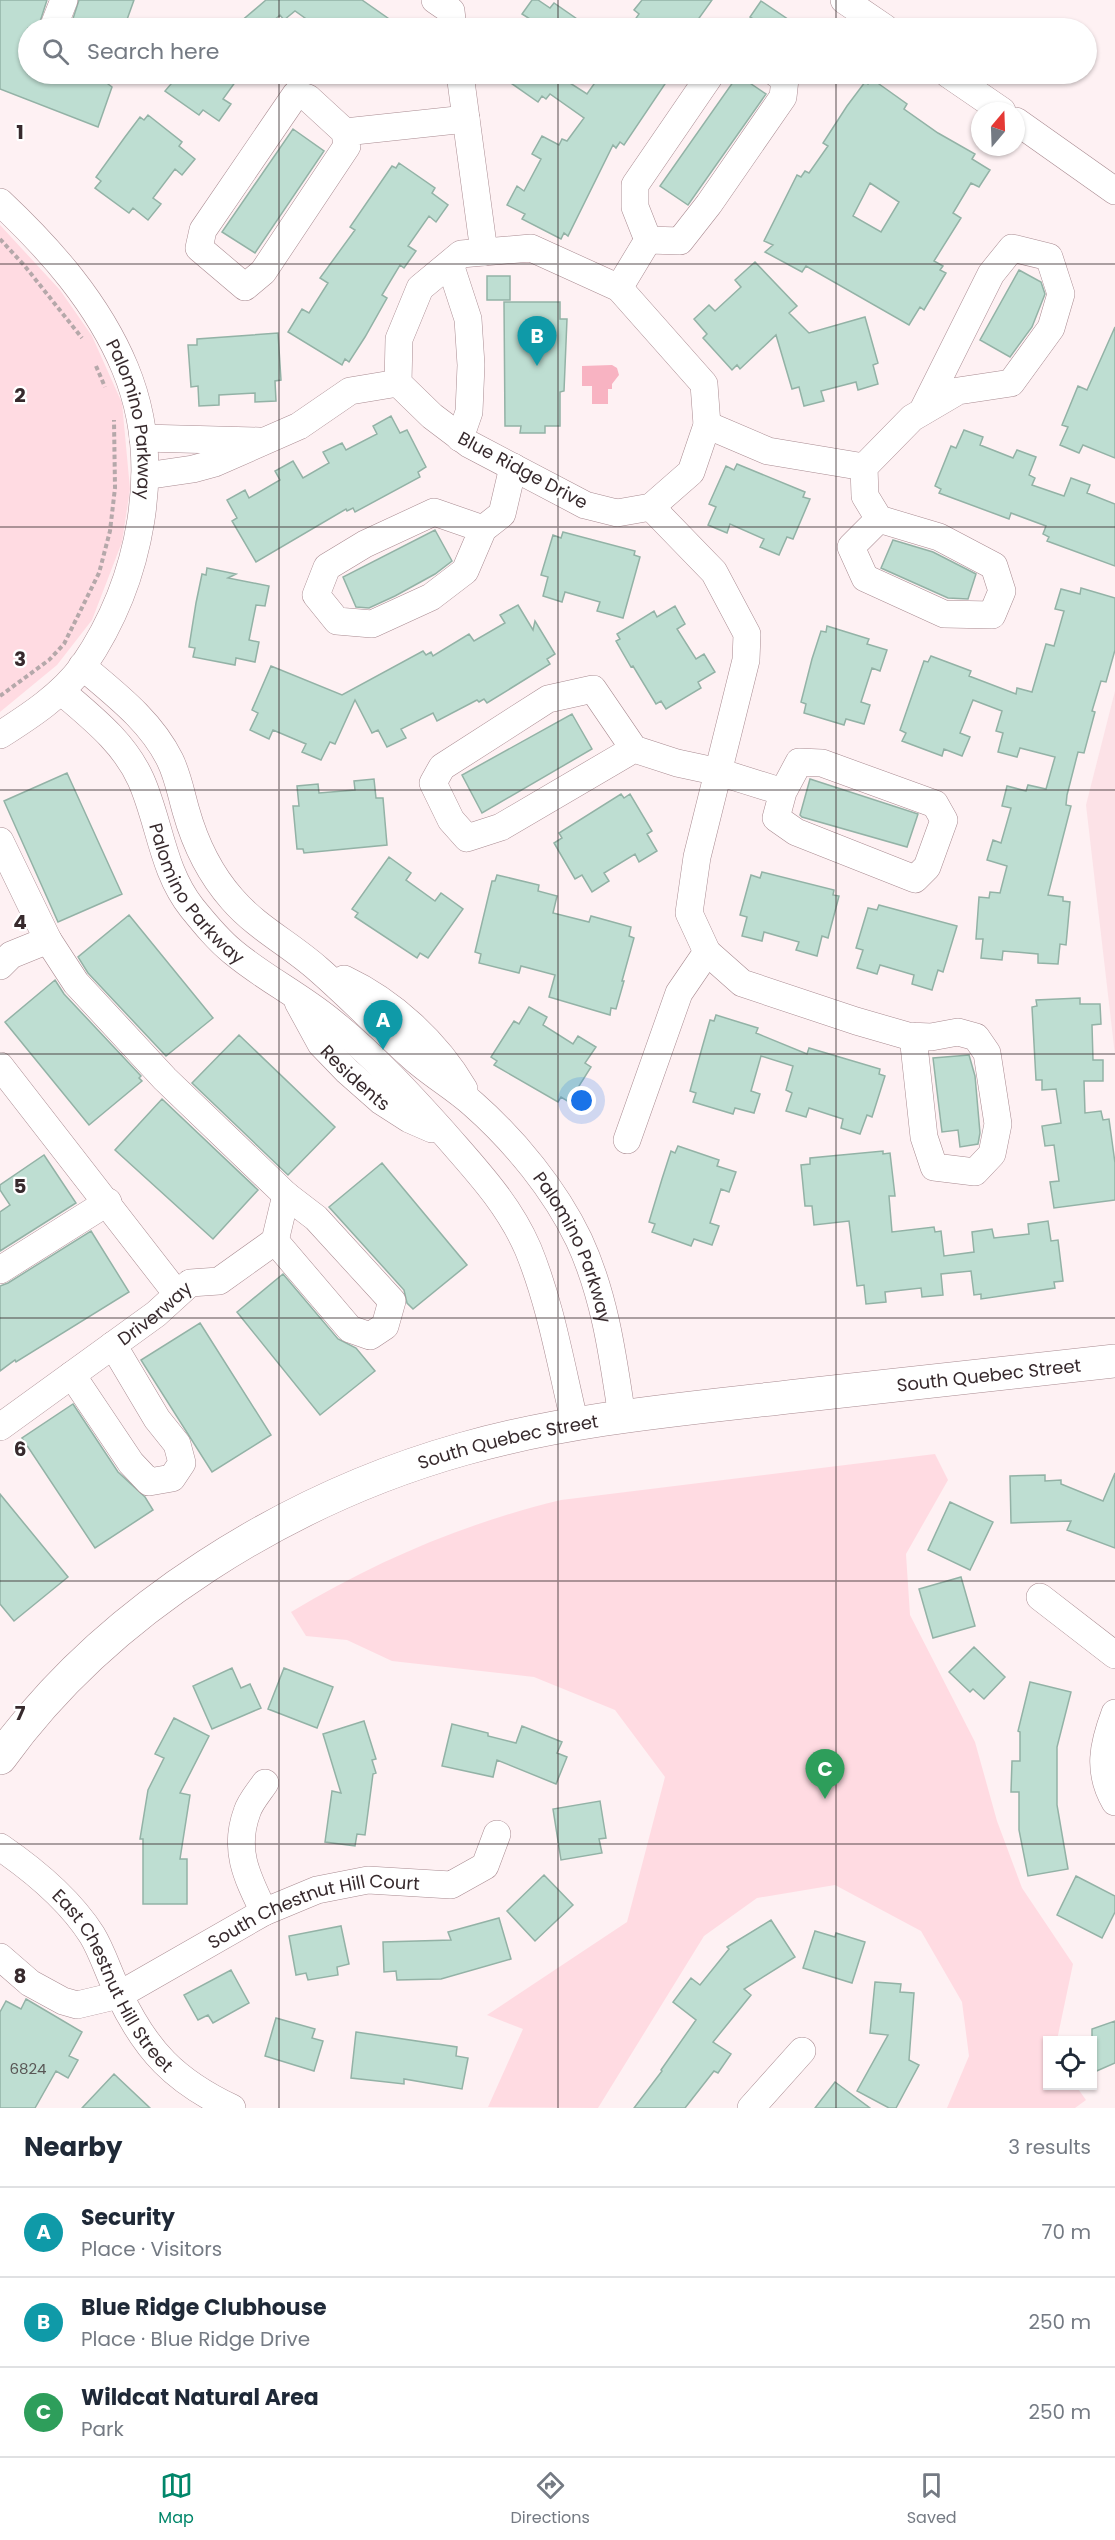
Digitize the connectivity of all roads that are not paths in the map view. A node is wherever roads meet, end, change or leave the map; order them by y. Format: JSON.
{"nodes":[{"id":1,"x":64,"y":0,"type":"edge"},
{"id":2,"x":844,"y":0,"type":"edge"},
{"id":3,"x":57,"y":18,"type":"edge"},
{"id":4,"x":870,"y":18,"type":"edge"},
{"id":5,"x":461,"y":84,"type":"edge"},
{"id":6,"x":704,"y":84,"type":"edge"},
{"id":7,"x":784,"y":84,"type":"edge"},
{"id":8,"x":963,"y":84,"type":"edge"},
{"id":9,"x":989,"y":102,"type":"edge"},
{"id":10,"x":466,"y":119,"type":"junction"},
{"id":11,"x":1025,"y":127,"type":"edge"},
{"id":12,"x":345,"y":132,"type":"junction"},
{"id":13,"x":1115,"y":191,"type":"edge"},
{"id":14,"x":0,"y":202,"type":"edge"},
{"id":15,"x":648,"y":240,"type":"junction"},
{"id":16,"x":484,"y":252,"type":"junction"},
{"id":17,"x":450,"y":264,"type":"junction"},
{"id":18,"x":619,"y":288,"type":"junction"},
{"id":19,"x":398,"y":383,"type":"junction"},
{"id":20,"x":922,"y":412,"type":"junction"},
{"id":21,"x":707,"y":425,"type":"junction"},
{"id":22,"x":143,"y":438,"type":"junction"},
{"id":23,"x":460,"y":438,"type":"junction"},
{"id":24,"x":266,"y":440,"type":"junction"},
{"id":25,"x":864,"y":467,"type":"junction"},
{"id":26,"x":513,"y":468,"type":"junction"},
{"id":27,"x":145,"y":476,"type":"junction"},
{"id":28,"x":651,"y":507,"type":"junction"},
{"id":29,"x":879,"y":519,"type":"junction"},
{"id":30,"x":483,"y":529,"type":"junction"},
{"id":31,"x":82,"y":666,"type":"junction"},
{"id":32,"x":61,"y":691,"type":"junction"},
{"id":33,"x":0,"y":735,"type":"edge"},
{"id":34,"x":634,"y":748,"type":"junction"},
{"id":35,"x":719,"y":772,"type":"junction"},
{"id":36,"x":783,"y":792,"type":"junction"},
{"id":37,"x":0,"y":841,"type":"edge"},
{"id":38,"x":48,"y":940,"type":"junction"},
{"id":39,"x":4,"y":952,"type":"edge"},
{"id":40,"x":707,"y":952,"type":"junction"},
{"id":41,"x":293,"y":993,"type":"joint"},
{"id":42,"x":914,"y":1036,"type":"junction"},
{"id":43,"x":0,"y":1066,"type":"edge"},
{"id":44,"x":627,"y":1140,"type":"dead end"},
{"id":45,"x":286,"y":1195,"type":"junction"},
{"id":46,"x":108,"y":1203,"type":"junction"},
{"id":47,"x":275,"y":1241,"type":"junction"},
{"id":48,"x":0,"y":1270,"type":"edge"},
{"id":49,"x":177,"y":1294,"type":"junction"},
{"id":50,"x":113,"y":1345,"type":"junction"},
{"id":51,"x":1115,"y":1361,"type":"edge"},
{"id":52,"x":72,"y":1375,"type":"junction"},
{"id":53,"x":622,"y":1417,"type":"junction"},
{"id":54,"x":575,"y":1424,"type":"junction"},
{"id":55,"x":0,"y":1426,"type":"edge"},
{"id":56,"x":1040,"y":1597,"type":"dead end"},
{"id":57,"x":1115,"y":1655,"type":"edge"},
{"id":58,"x":1115,"y":1713,"type":"edge"},
{"id":59,"x":0,"y":1758,"type":"edge"},
{"id":60,"x":265,"y":1784,"type":"dead end"},
{"id":61,"x":1115,"y":1803,"type":"edge"},
{"id":62,"x":497,"y":1834,"type":"dead end"},
{"id":63,"x":0,"y":1847,"type":"edge"},
{"id":64,"x":264,"y":1911,"type":"junction"},
{"id":65,"x":0,"y":1957,"type":"edge"},
{"id":66,"x":119,"y":1995,"type":"junction"},
{"id":67,"x":802,"y":2051,"type":"dead end"},
{"id":68,"x":232,"y":2108,"type":"edge"},
{"id":69,"x":751,"y":2108,"type":"edge"}],
"edges":[{"from":1,"to":3,"type":"street"},
{"from":2,"to":4,"type":"street"},
{"from":5,"to":10,"type":"street"},
{"from":6,"to":15,"type":"street"},
{"from":7,"to":15,"type":"street"},
{"from":8,"to":9,"type":"street"},
{"from":10,"to":12,"type":"street"},
{"from":10,"to":16,"type":"street"},
{"from":11,"to":13,"type":"street"},
{"from":12,"to":12,"type":"street"},
{"from":14,"to":22,"type":"street","name":"Palomino Parkway"},
{"from":15,"to":18,"type":"street"},
{"from":16,"to":17,"type":"street"},
{"from":16,"to":18,"type":"street"},
{"from":17,"to":19,"type":"street"},
{"from":17,"to":23,"type":"street"},
{"from":18,"to":21,"type":"street"},
{"from":19,"to":23,"type":"street","name":"Blue Ridge Drive"},
{"from":19,"to":24,"type":"street"},
{"from":20,"to":20,"type":"street"},
{"from":20,"to":25,"type":"street"},
{"from":21,"to":25,"type":"street"},
{"from":21,"to":28,"type":"street"},
{"from":22,"to":24,"type":"street"},
{"from":22,"to":27,"type":"street","name":"Palomino Parkway"},
{"from":23,"to":26,"type":"street","name":"Blue Ridge Drive"},
{"from":24,"to":27,"type":"street"},
{"from":25,"to":29,"type":"street"},
{"from":26,"to":28,"type":"street","name":"Blue Ridge Drive"},
{"from":26,"to":30,"type":"street"},
{"from":27,"to":31,"type":"street","name":"Palomino Parkway"},
{"from":28,"to":35,"type":"street"},
{"from":29,"to":29,"type":"street"},
{"from":30,"to":30,"type":"street"},
{"from":31,"to":32,"type":"street","name":"Palomino Parkway"},
{"from":31,"to":53,"type":"street","name":"Palomino Parkway"},
{"from":32,"to":33,"type":"street","name":"Palomino Parkway"},
{"from":32,"to":41,"type":"street","name":"Palomino Parkway"},
{"from":34,"to":34,"type":"street"},
{"from":34,"to":35,"type":"street"},
{"from":35,"to":36,"type":"street"},
{"from":35,"to":40,"type":"street"},
{"from":36,"to":36,"type":"street"},
{"from":37,"to":38,"type":"street"},
{"from":38,"to":39,"type":"street"},
{"from":38,"to":45,"type":"street"},
{"from":40,"to":42,"type":"street"},
{"from":40,"to":44,"type":"street"},
{"from":41,"to":54,"type":"street","name":"Residents"},
{"from":42,"to":42,"type":"street"},
{"from":43,"to":46,"type":"street"},
{"from":45,"to":47,"type":"street"},
{"from":45,"to":47,"type":"street"},
{"from":46,"to":48,"type":"street"},
{"from":46,"to":49,"type":"street"},
{"from":47,"to":49,"type":"street","name":"Driverway"},
{"from":49,"to":50,"type":"street","name":"Driverway"},
{"from":50,"to":52,"type":"street","name":"Driverway"},
{"from":50,"to":52,"type":"street"},
{"from":51,"to":53,"type":"main road","name":"South Quebec Street"},
{"from":52,"to":55,"type":"street","name":"Driverway"},
{"from":53,"to":54,"type":"main road","name":"South Quebec Street"},
{"from":54,"to":59,"type":"main road","name":"South Quebec Street"},
{"from":56,"to":57,"type":"street"},
{"from":58,"to":61,"type":"street"},
{"from":60,"to":64,"type":"street"},
{"from":62,"to":64,"type":"street","name":"South Chestnut Hill Court"},
{"from":63,"to":66,"type":"street","name":"East Chestnut Hill Street"},
{"from":64,"to":66,"type":"street","name":"South Chestnut Hill Court"},
{"from":65,"to":66,"type":"street","name":"South Chestnut Hill Court"},
{"from":66,"to":68,"type":"street","name":"East Chestnut Hill Street"},
{"from":67,"to":69,"type":"street"}]}
